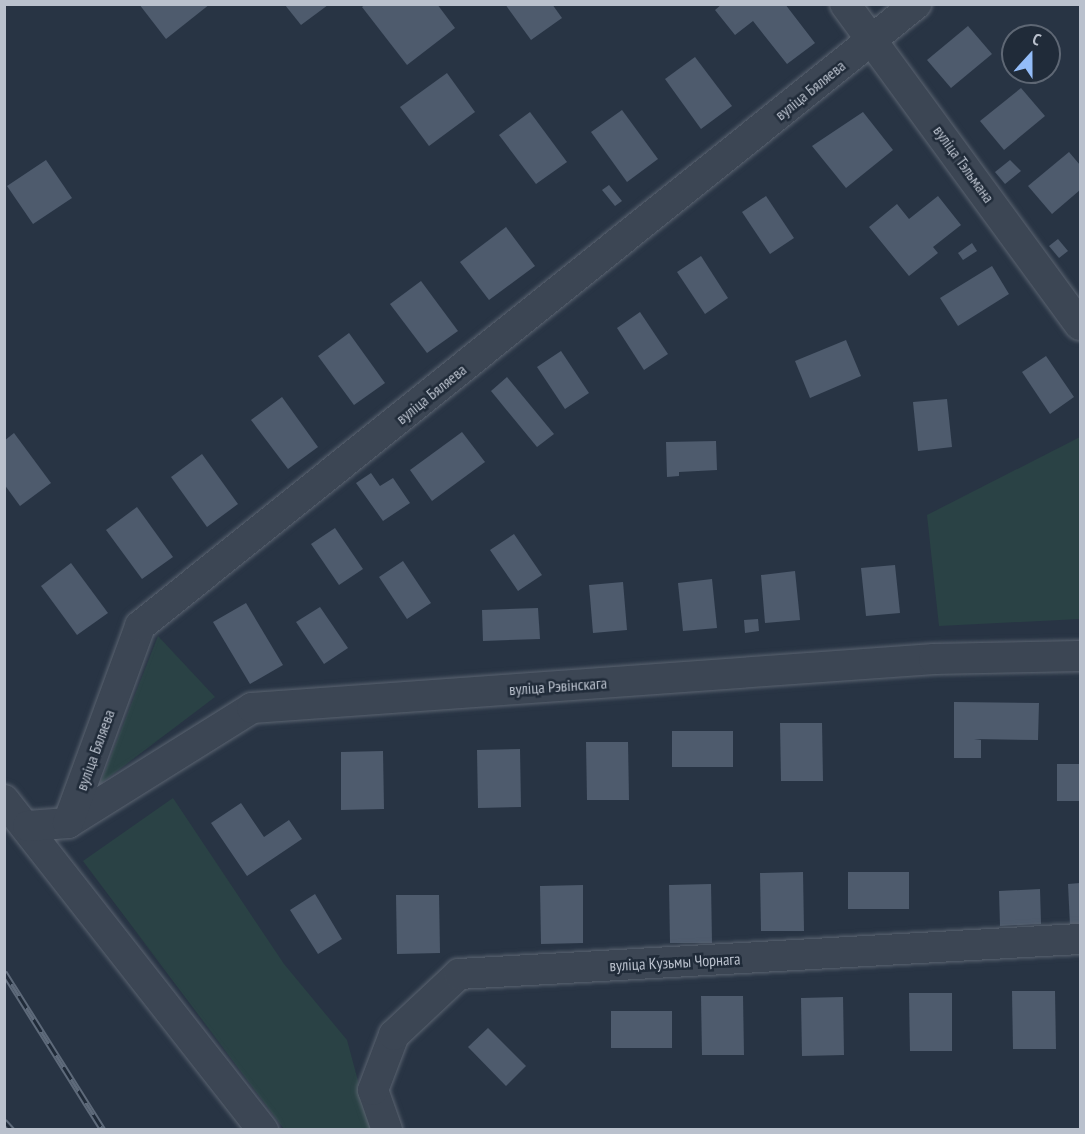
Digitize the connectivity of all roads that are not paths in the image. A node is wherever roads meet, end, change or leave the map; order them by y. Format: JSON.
{"nodes":[{"id":1,"x":844,"y":4,"type":"edge"},
{"id":2,"x":916,"y":4,"type":"edge"},
{"id":3,"x":873,"y":40,"type":"junction"},
{"id":4,"x":1080,"y":325,"type":"edge"},
{"id":5,"x":1080,"y":657,"type":"edge"},
{"id":6,"x":4,"y":800,"type":"edge"},
{"id":7,"x":68,"y":823,"type":"junction"},
{"id":8,"x":28,"y":826,"type":"junction"},
{"id":9,"x":1080,"y":939,"type":"edge"},
{"id":10,"x":263,"y":1130,"type":"edge"},
{"id":11,"x":387,"y":1130,"type":"edge"}],
"edges":[{"from":1,"to":3,"type":"street","name":"вуліца Тэльмана"},
{"from":2,"to":3,"type":"street","name":"вуліца Бяляева"},
{"from":3,"to":4,"type":"street","name":"вуліца Тэльмана"},
{"from":3,"to":7,"type":"street","name":"вуліца Бяляева"},
{"from":5,"to":7,"type":"street","name":"вуліца Рэвінскага"},
{"from":6,"to":8,"type":"street"},
{"from":7,"to":8,"type":"street"},
{"from":8,"to":10,"type":"street"},
{"from":9,"to":11,"type":"street","name":"вуліца Кузьмы Чорнага"}]}
